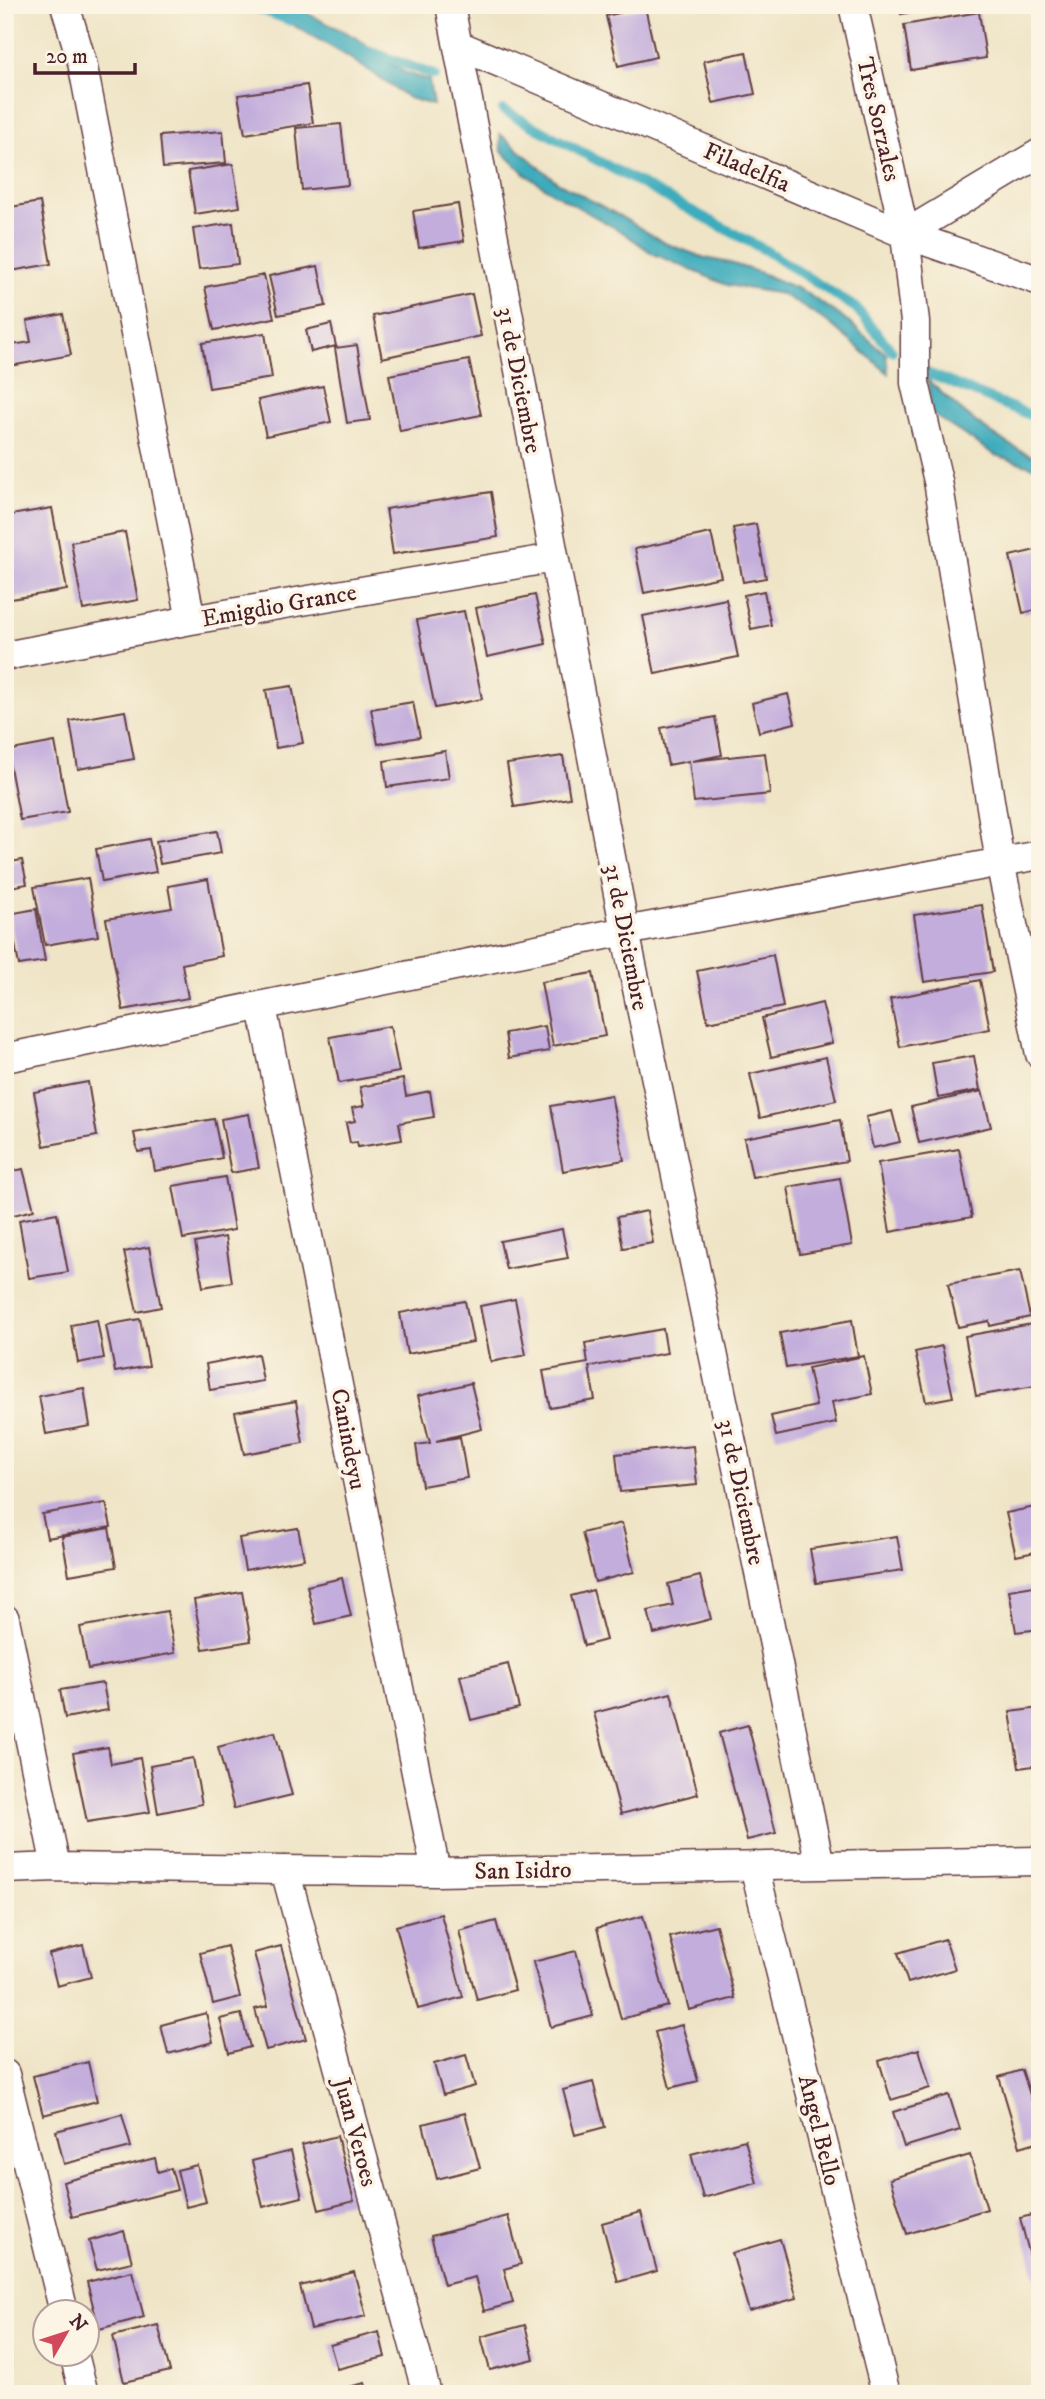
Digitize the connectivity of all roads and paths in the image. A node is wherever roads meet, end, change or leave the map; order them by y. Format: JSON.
{"nodes":[{"id":1,"x":65,"y":5,"type":"edge"},
{"id":2,"x":450,"y":5,"type":"edge"},
{"id":3,"x":853,"y":5,"type":"edge"},
{"id":4,"x":458,"y":45,"type":"junction"},
{"id":5,"x":1040,"y":153,"type":"edge"},
{"id":6,"x":905,"y":234,"type":"junction"},
{"id":7,"x":1040,"y":281,"type":"edge"},
{"id":8,"x":554,"y":558,"type":"junction"},
{"id":9,"x":191,"y":620,"type":"junction"},
{"id":10,"x":5,"y":656,"type":"edge"},
{"id":11,"x":1040,"y":855,"type":"edge"},
{"id":12,"x":1000,"y":862,"type":"junction"},
{"id":13,"x":625,"y":931,"type":"junction"},
{"id":14,"x":262,"y":1007,"type":"junction"},
{"id":15,"x":1040,"y":1054,"type":"edge"},
{"id":16,"x":5,"y":1058,"type":"edge"},
{"id":17,"x":5,"y":1619,"type":"edge"},
{"id":18,"x":1040,"y":1861,"type":"edge"},
{"id":19,"x":820,"y":1865,"type":"junction"},
{"id":20,"x":754,"y":1866,"type":"junction"},
{"id":21,"x":57,"y":1867,"type":"junction"},
{"id":22,"x":5,"y":1869,"type":"edge"},
{"id":23,"x":285,"y":1870,"type":"junction"},
{"id":24,"x":436,"y":1872,"type":"junction"},
{"id":25,"x":5,"y":2074,"type":"edge"},
{"id":26,"x":61,"y":2298,"type":"edge"},
{"id":27,"x":78,"y":2368,"type":"edge"},
{"id":28,"x":84,"y":2394,"type":"edge"},
{"id":29,"x":427,"y":2394,"type":"edge"},
{"id":30,"x":886,"y":2394,"type":"edge"}],
"edges":[{"from":1,"to":9,"type":"street"},
{"from":2,"to":4,"type":"street","name":"31 de Diciembre"},
{"from":3,"to":6,"type":"street","name":"Tres Sorzales"},
{"from":4,"to":6,"type":"street","name":"Filadelfia"},
{"from":4,"to":8,"type":"street","name":"31 de Diciembre"},
{"from":5,"to":6,"type":"street"},
{"from":6,"to":7,"type":"street","name":"Filadelfia"},
{"from":6,"to":12,"type":"street","name":"Tres Sorzales"},
{"from":8,"to":9,"type":"street","name":"Emigdio Grance"},
{"from":8,"to":13,"type":"street","name":"31 de Diciembre"},
{"from":9,"to":10,"type":"street","name":"Emigdio Grance"},
{"from":11,"to":12,"type":"street"},
{"from":12,"to":13,"type":"street"},
{"from":12,"to":15,"type":"street","name":"Tres Sorzales"},
{"from":13,"to":14,"type":"street"},
{"from":13,"to":19,"type":"street","name":"31 de Diciembre"},
{"from":14,"to":16,"type":"street"},
{"from":14,"to":24,"type":"street","name":"Canindeyu"},
{"from":17,"to":21,"type":"street"},
{"from":18,"to":19,"type":"street","name":"San Isidro"},
{"from":19,"to":20,"type":"street","name":"San Isidro"},
{"from":20,"to":24,"type":"street","name":"San Isidro"},
{"from":20,"to":30,"type":"street","name":"Angel Bello"},
{"from":21,"to":22,"type":"street","name":"San Isidro"},
{"from":21,"to":23,"type":"street","name":"San Isidro"},
{"from":23,"to":24,"type":"street","name":"San Isidro"},
{"from":23,"to":29,"type":"street","name":"Juan Veroes"},
{"from":25,"to":26,"type":"street"},
{"from":27,"to":28,"type":"street"}]}
